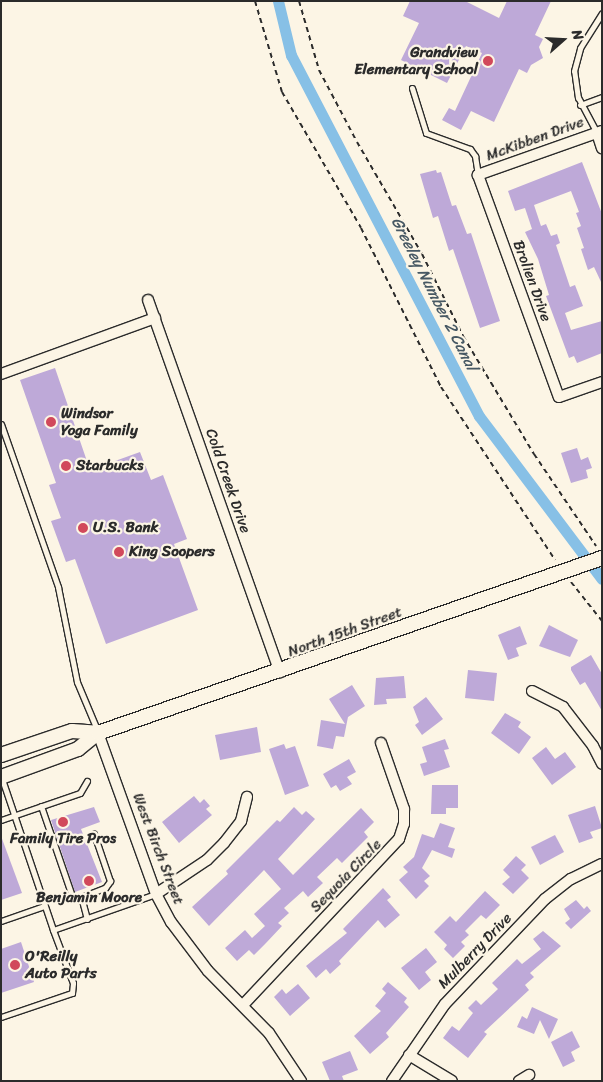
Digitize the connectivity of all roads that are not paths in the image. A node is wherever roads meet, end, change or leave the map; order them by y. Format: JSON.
{"nodes":[{"id":1,"x":602,"y":14,"type":"edge"},
{"id":2,"x":412,"y":88,"type":"dead end"},
{"id":3,"x":602,"y":97,"type":"edge"},
{"id":4,"x":580,"y":105,"type":"junction"},
{"id":5,"x":599,"y":132,"type":"edge"},
{"id":6,"x":602,"y":148,"type":"edge"},
{"id":7,"x":478,"y":175,"type":"junction"},
{"id":8,"x":148,"y":300,"type":"dead end"},
{"id":9,"x":155,"y":318,"type":"junction"},
{"id":10,"x":1,"y":374,"type":"edge"},
{"id":11,"x":602,"y":382,"type":"edge"},
{"id":12,"x":1,"y":424,"type":"edge"},
{"id":13,"x":599,"y":552,"type":"edge"},
{"id":14,"x":280,"y":672,"type":"junction"},
{"id":15,"x":532,"y":692,"type":"dead end"},
{"id":16,"x":98,"y":733,"type":"junction"},
{"id":17,"x":381,"y":743,"type":"dead end"},
{"id":18,"x":1,"y":755,"type":"edge"},
{"id":19,"x":602,"y":764,"type":"edge"},
{"id":20,"x":1,"y":777,"type":"edge"},
{"id":21,"x":87,"y":781,"type":"dead end"},
{"id":22,"x":247,"y":798,"type":"dead end"},
{"id":23,"x":42,"y":806,"type":"junction"},
{"id":24,"x":14,"y":816,"type":"junction"},
{"id":25,"x":1,"y":820,"type":"edge"},
{"id":26,"x":94,"y":834,"type":"dead end"},
{"id":27,"x":602,"y":864,"type":"edge"},
{"id":28,"x":156,"y":894,"type":"junction"},
{"id":29,"x":80,"y":897,"type":"junction"},
{"id":30,"x":44,"y":906,"type":"junction"},
{"id":31,"x":87,"y":919,"type":"junction"},
{"id":32,"x":1,"y":921,"type":"edge"},
{"id":33,"x":53,"y":930,"type":"junction"},
{"id":34,"x":243,"y":1005,"type":"junction"},
{"id":35,"x":1,"y":1016,"type":"edge"},
{"id":36,"x":408,"y":1055,"type":"junction"},
{"id":37,"x":529,"y":1075,"type":"dead end"},
{"id":38,"x":301,"y":1081,"type":"edge"},
{"id":39,"x":392,"y":1081,"type":"edge"},
{"id":40,"x":452,"y":1081,"type":"edge"},
{"id":41,"x":519,"y":1081,"type":"edge"}],
"edges":[{"from":1,"to":4,"type":"lane"},
{"from":2,"to":7,"type":"lane"},
{"from":3,"to":4,"type":"lane"},
{"from":4,"to":5,"type":"lane"},
{"from":5,"to":6,"type":"street"},
{"from":5,"to":7,"type":"street","name":"McKibben Drive"},
{"from":7,"to":11,"type":"street","name":"Brolien Drive"},
{"from":8,"to":9,"type":"street","name":"Cold Creek Drive"},
{"from":9,"to":10,"type":"street"},
{"from":9,"to":14,"type":"street","name":"Cold Creek Drive"},
{"from":12,"to":16,"type":"lane"},
{"from":13,"to":14,"type":"street","name":"North 15th Street"},
{"from":14,"to":16,"type":"street","name":"North 15th Street"},
{"from":15,"to":19,"type":"street"},
{"from":16,"to":18,"type":"street","name":"North 15th Street"},
{"from":16,"to":20,"type":"street","name":"North 15th Street"},
{"from":16,"to":28,"type":"street","name":"West Birch Street"},
{"from":17,"to":34,"type":"street","name":"Sequoia Circle"},
{"from":20,"to":24,"type":"lane"},
{"from":21,"to":23,"type":"lane"},
{"from":22,"to":28,"type":"street"},
{"from":23,"to":24,"type":"lane"},
{"from":23,"to":29,"type":"lane"},
{"from":24,"to":25,"type":"lane"},
{"from":24,"to":30,"type":"lane"},
{"from":26,"to":29,"type":"lane"},
{"from":27,"to":36,"type":"street","name":"Mulberry Drive"},
{"from":28,"to":31,"type":"lane"},
{"from":28,"to":34,"type":"street","name":"West Birch Street"},
{"from":29,"to":31,"type":"lane"},
{"from":30,"to":32,"type":"lane"},
{"from":30,"to":33,"type":"lane"},
{"from":31,"to":33,"type":"lane"},
{"from":33,"to":35,"type":"lane"},
{"from":34,"to":38,"type":"street","name":"West Birch Street"},
{"from":36,"to":39,"type":"street","name":"Mulberry Drive"},
{"from":36,"to":40,"type":"street"},
{"from":37,"to":41,"type":"street"}]}
